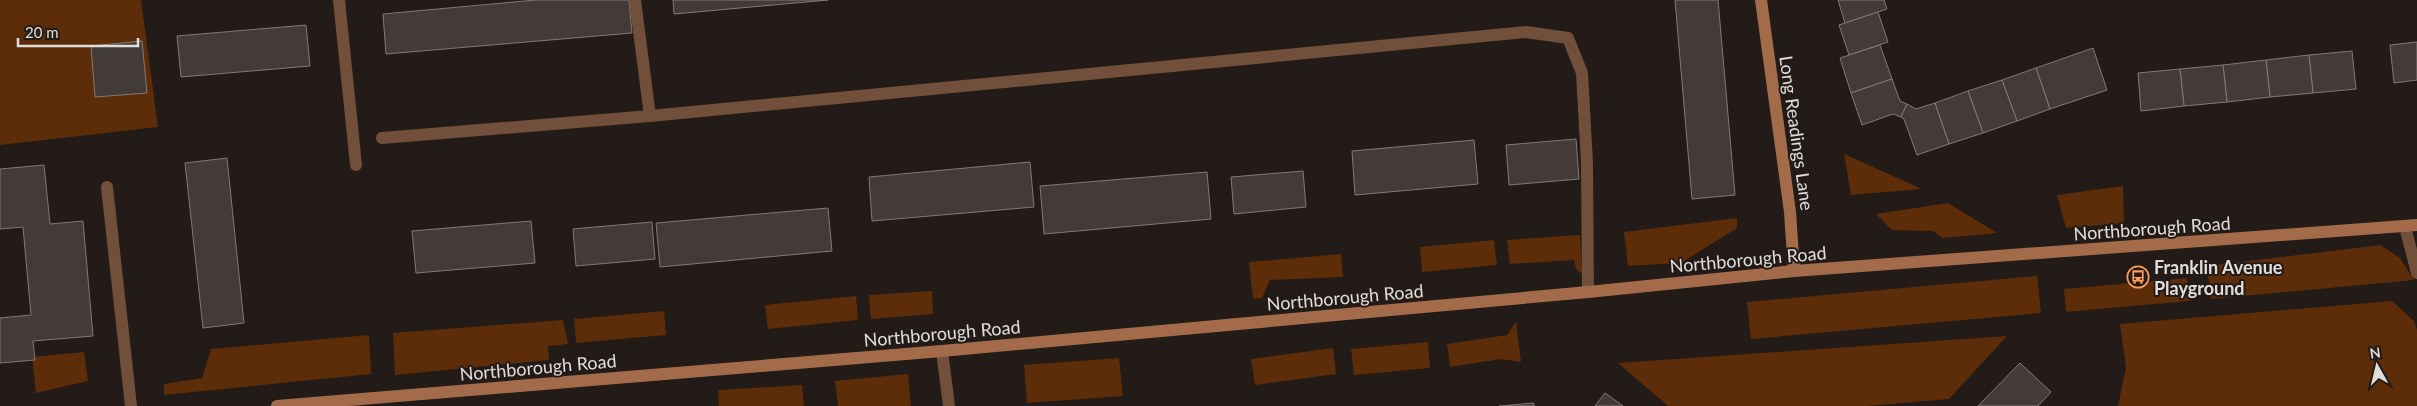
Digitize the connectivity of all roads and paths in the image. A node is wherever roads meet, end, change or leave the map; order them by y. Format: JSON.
{"nodes":[{"id":1,"x":339,"y":0,"type":"edge"},
{"id":2,"x":635,"y":0,"type":"edge"},
{"id":3,"x":1761,"y":0,"type":"edge"},
{"id":4,"x":650,"y":116,"type":"junction"},
{"id":5,"x":382,"y":138,"type":"dead end"},
{"id":6,"x":356,"y":165,"type":"dead end"},
{"id":7,"x":107,"y":187,"type":"dead end"},
{"id":8,"x":2411,"y":226,"type":"edge"},
{"id":9,"x":1794,"y":271,"type":"junction"},
{"id":10,"x":2417,"y":273,"type":"edge"},
{"id":11,"x":1588,"y":292,"type":"junction"},
{"id":12,"x":942,"y":351,"type":"junction"},
{"id":13,"x":132,"y":406,"type":"edge"},
{"id":14,"x":276,"y":406,"type":"edge"},
{"id":15,"x":949,"y":406,"type":"edge"}],
"edges":[{"from":1,"to":6,"type":"street"},
{"from":2,"to":4,"type":"street"},
{"from":3,"to":9,"type":"street","name":"Long Readings Lane"},
{"from":4,"to":5,"type":"street"},
{"from":4,"to":11,"type":"street"},
{"from":7,"to":13,"type":"street"},
{"from":8,"to":9,"type":"street","name":"Northborough Road"},
{"from":8,"to":10,"type":"street"},
{"from":9,"to":11,"type":"street","name":"Northborough Road"},
{"from":11,"to":12,"type":"street","name":"Northborough Road"},
{"from":12,"to":14,"type":"street","name":"Northborough Road"},
{"from":12,"to":15,"type":"street"}]}
